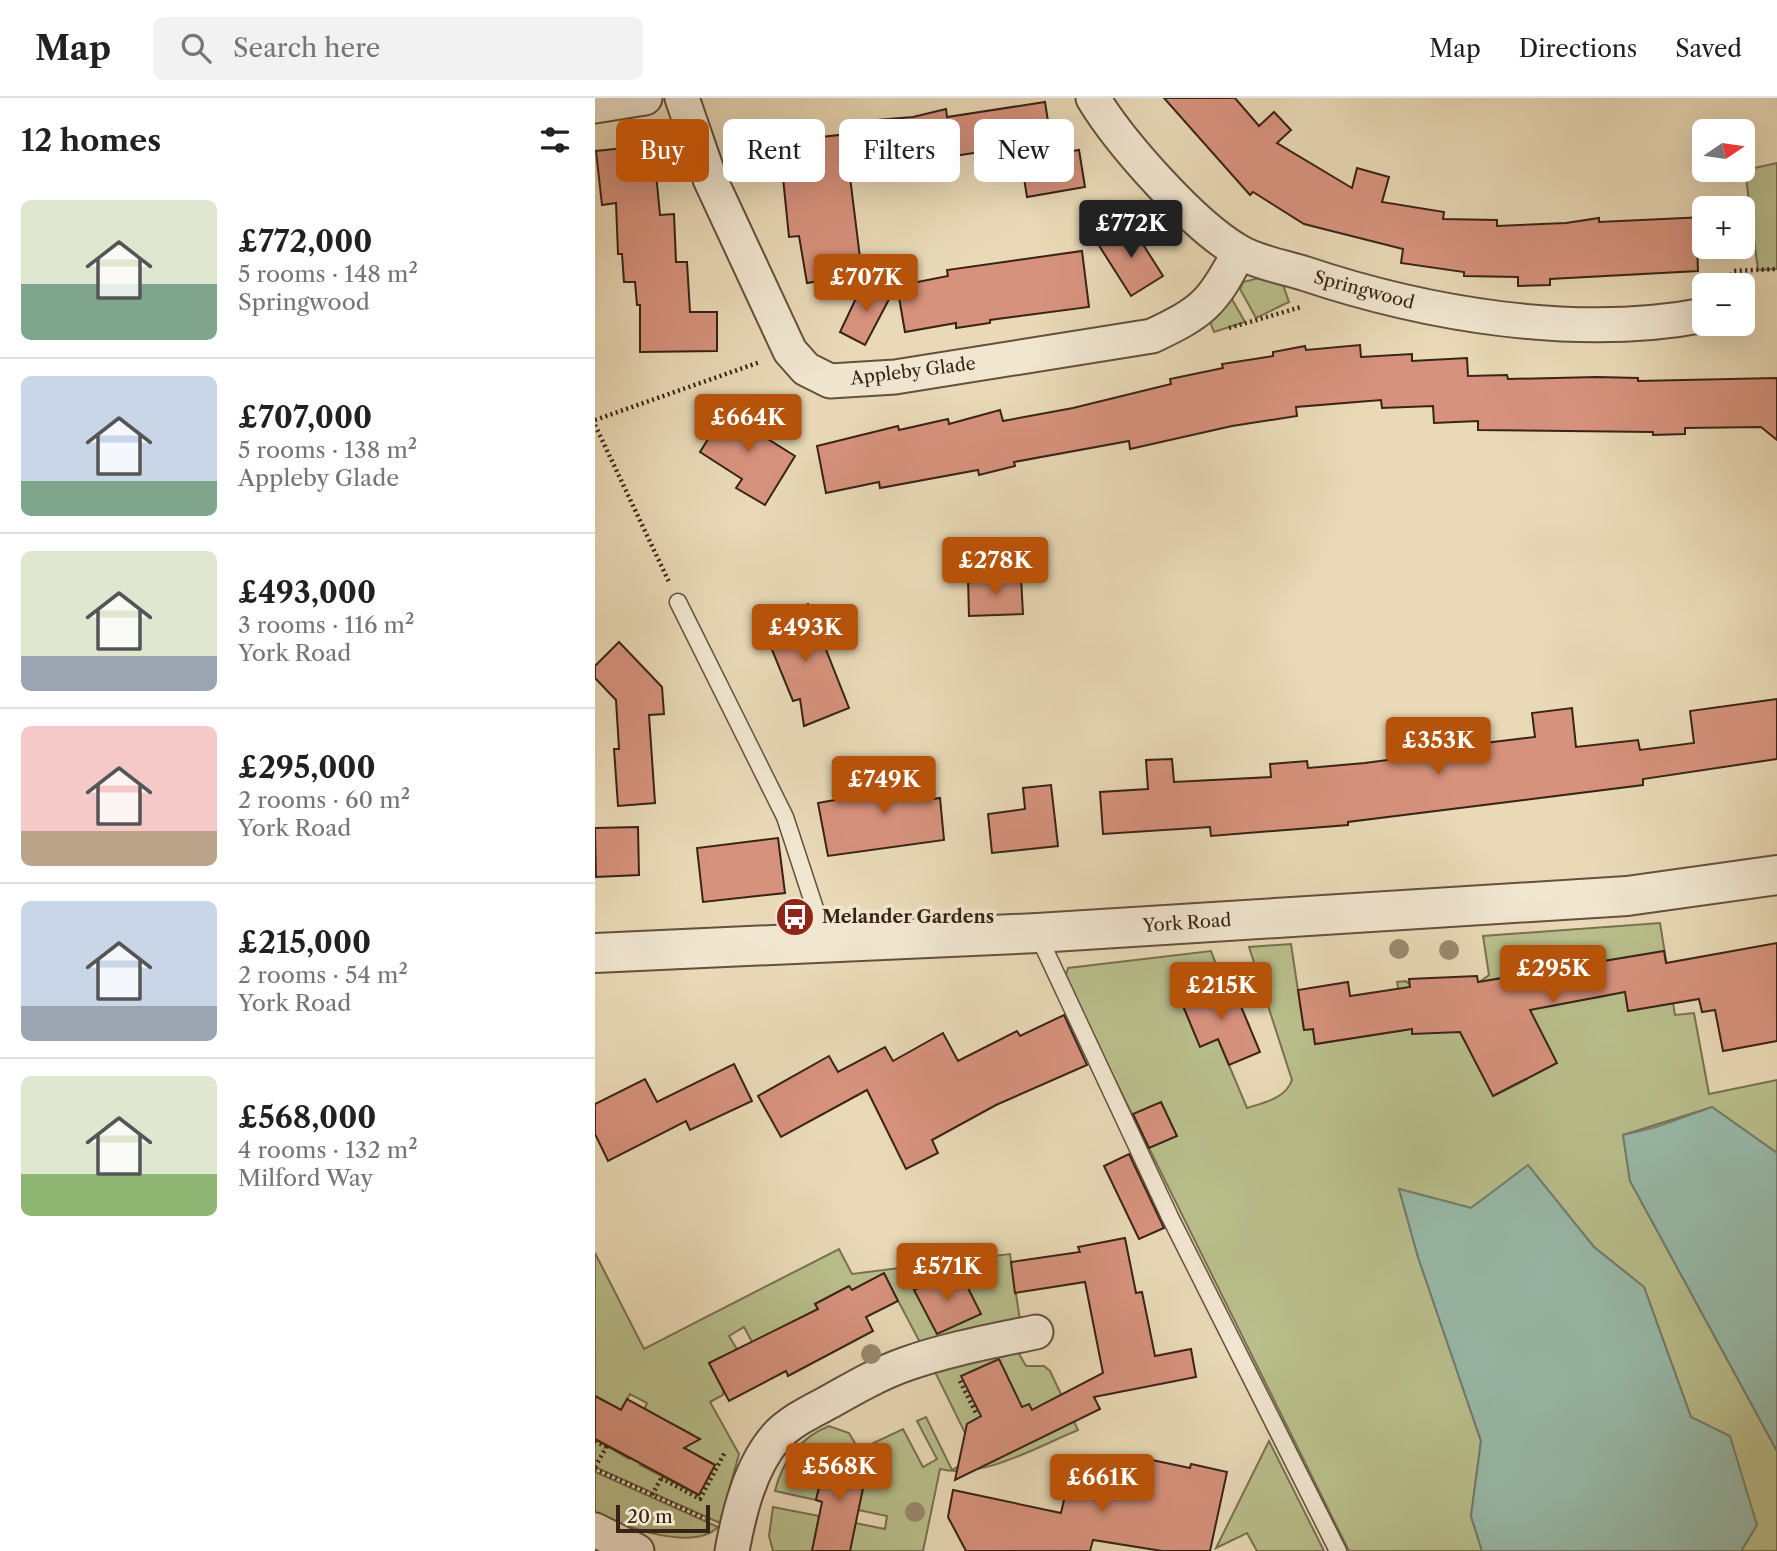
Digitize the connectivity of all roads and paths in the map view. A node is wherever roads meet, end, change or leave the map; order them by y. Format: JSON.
{"nodes":[{"id":1,"x":645,"y":98,"type":"edge"},
{"id":2,"x":682,"y":98,"type":"edge"},
{"id":3,"x":1093,"y":98,"type":"edge"},
{"id":4,"x":595,"y":106,"type":"edge"},
{"id":5,"x":1239,"y":252,"type":"junction"},
{"id":6,"x":1777,"y":268,"type":"edge"},
{"id":7,"x":1732,"y":273,"type":"edge"},
{"id":8,"x":1303,"y":306,"type":"dead end"},
{"id":9,"x":1692,"y":316,"type":"edge"},
{"id":10,"x":1224,"y":330,"type":"dead end"},
{"id":11,"x":790,"y":351,"type":"junction"},
{"id":12,"x":595,"y":422,"type":"edge"},
{"id":13,"x":678,"y":602,"type":"joint"},
{"id":14,"x":1777,"y":875,"type":"edge"},
{"id":15,"x":1037,"y":933,"type":"junction"},
{"id":16,"x":826,"y":942,"type":"junction"},
{"id":17,"x":595,"y":953,"type":"edge"},
{"id":18,"x":1036,"y":1332,"type":"dead end"},
{"id":19,"x":595,"y":1441,"type":"edge"},
{"id":20,"x":823,"y":1448,"type":"dead end"},
{"id":21,"x":726,"y":1449,"type":"dead end"},
{"id":22,"x":595,"y":1468,"type":"edge"},
{"id":23,"x":823,"y":1473,"type":"dead end"},
{"id":24,"x":652,"y":1495,"type":"junction"},
{"id":25,"x":595,"y":1531,"type":"edge"},
{"id":26,"x":734,"y":1542,"type":"edge"},
{"id":27,"x":637,"y":1551,"type":"edge"},
{"id":28,"x":1338,"y":1551,"type":"edge"}],
"edges":[{"from":1,"to":4,"type":"street"},
{"from":2,"to":11,"type":"street","name":"Appleby Glade"},
{"from":3,"to":5,"type":"street","name":"Springwood"},
{"from":5,"to":9,"type":"street","name":"Springwood"},
{"from":5,"to":11,"type":"street","name":"Appleby Glade"},
{"from":6,"to":7,"type":"path"},
{"from":8,"to":10,"type":"path"},
{"from":11,"to":12,"type":"path"},
{"from":12,"to":13,"type":"path"},
{"from":13,"to":16,"type":"lane"},
{"from":14,"to":15,"type":"street","name":"York Road"},
{"from":15,"to":16,"type":"street","name":"York Road"},
{"from":15,"to":28,"type":"lane"},
{"from":16,"to":17,"type":"street","name":"York Road"},
{"from":18,"to":26,"type":"street"},
{"from":19,"to":22,"type":"path"},
{"from":20,"to":23,"type":"path"},
{"from":21,"to":24,"type":"path"},
{"from":22,"to":24,"type":"path"},
{"from":24,"to":26,"type":"path"},
{"from":25,"to":27,"type":"street"}]}
